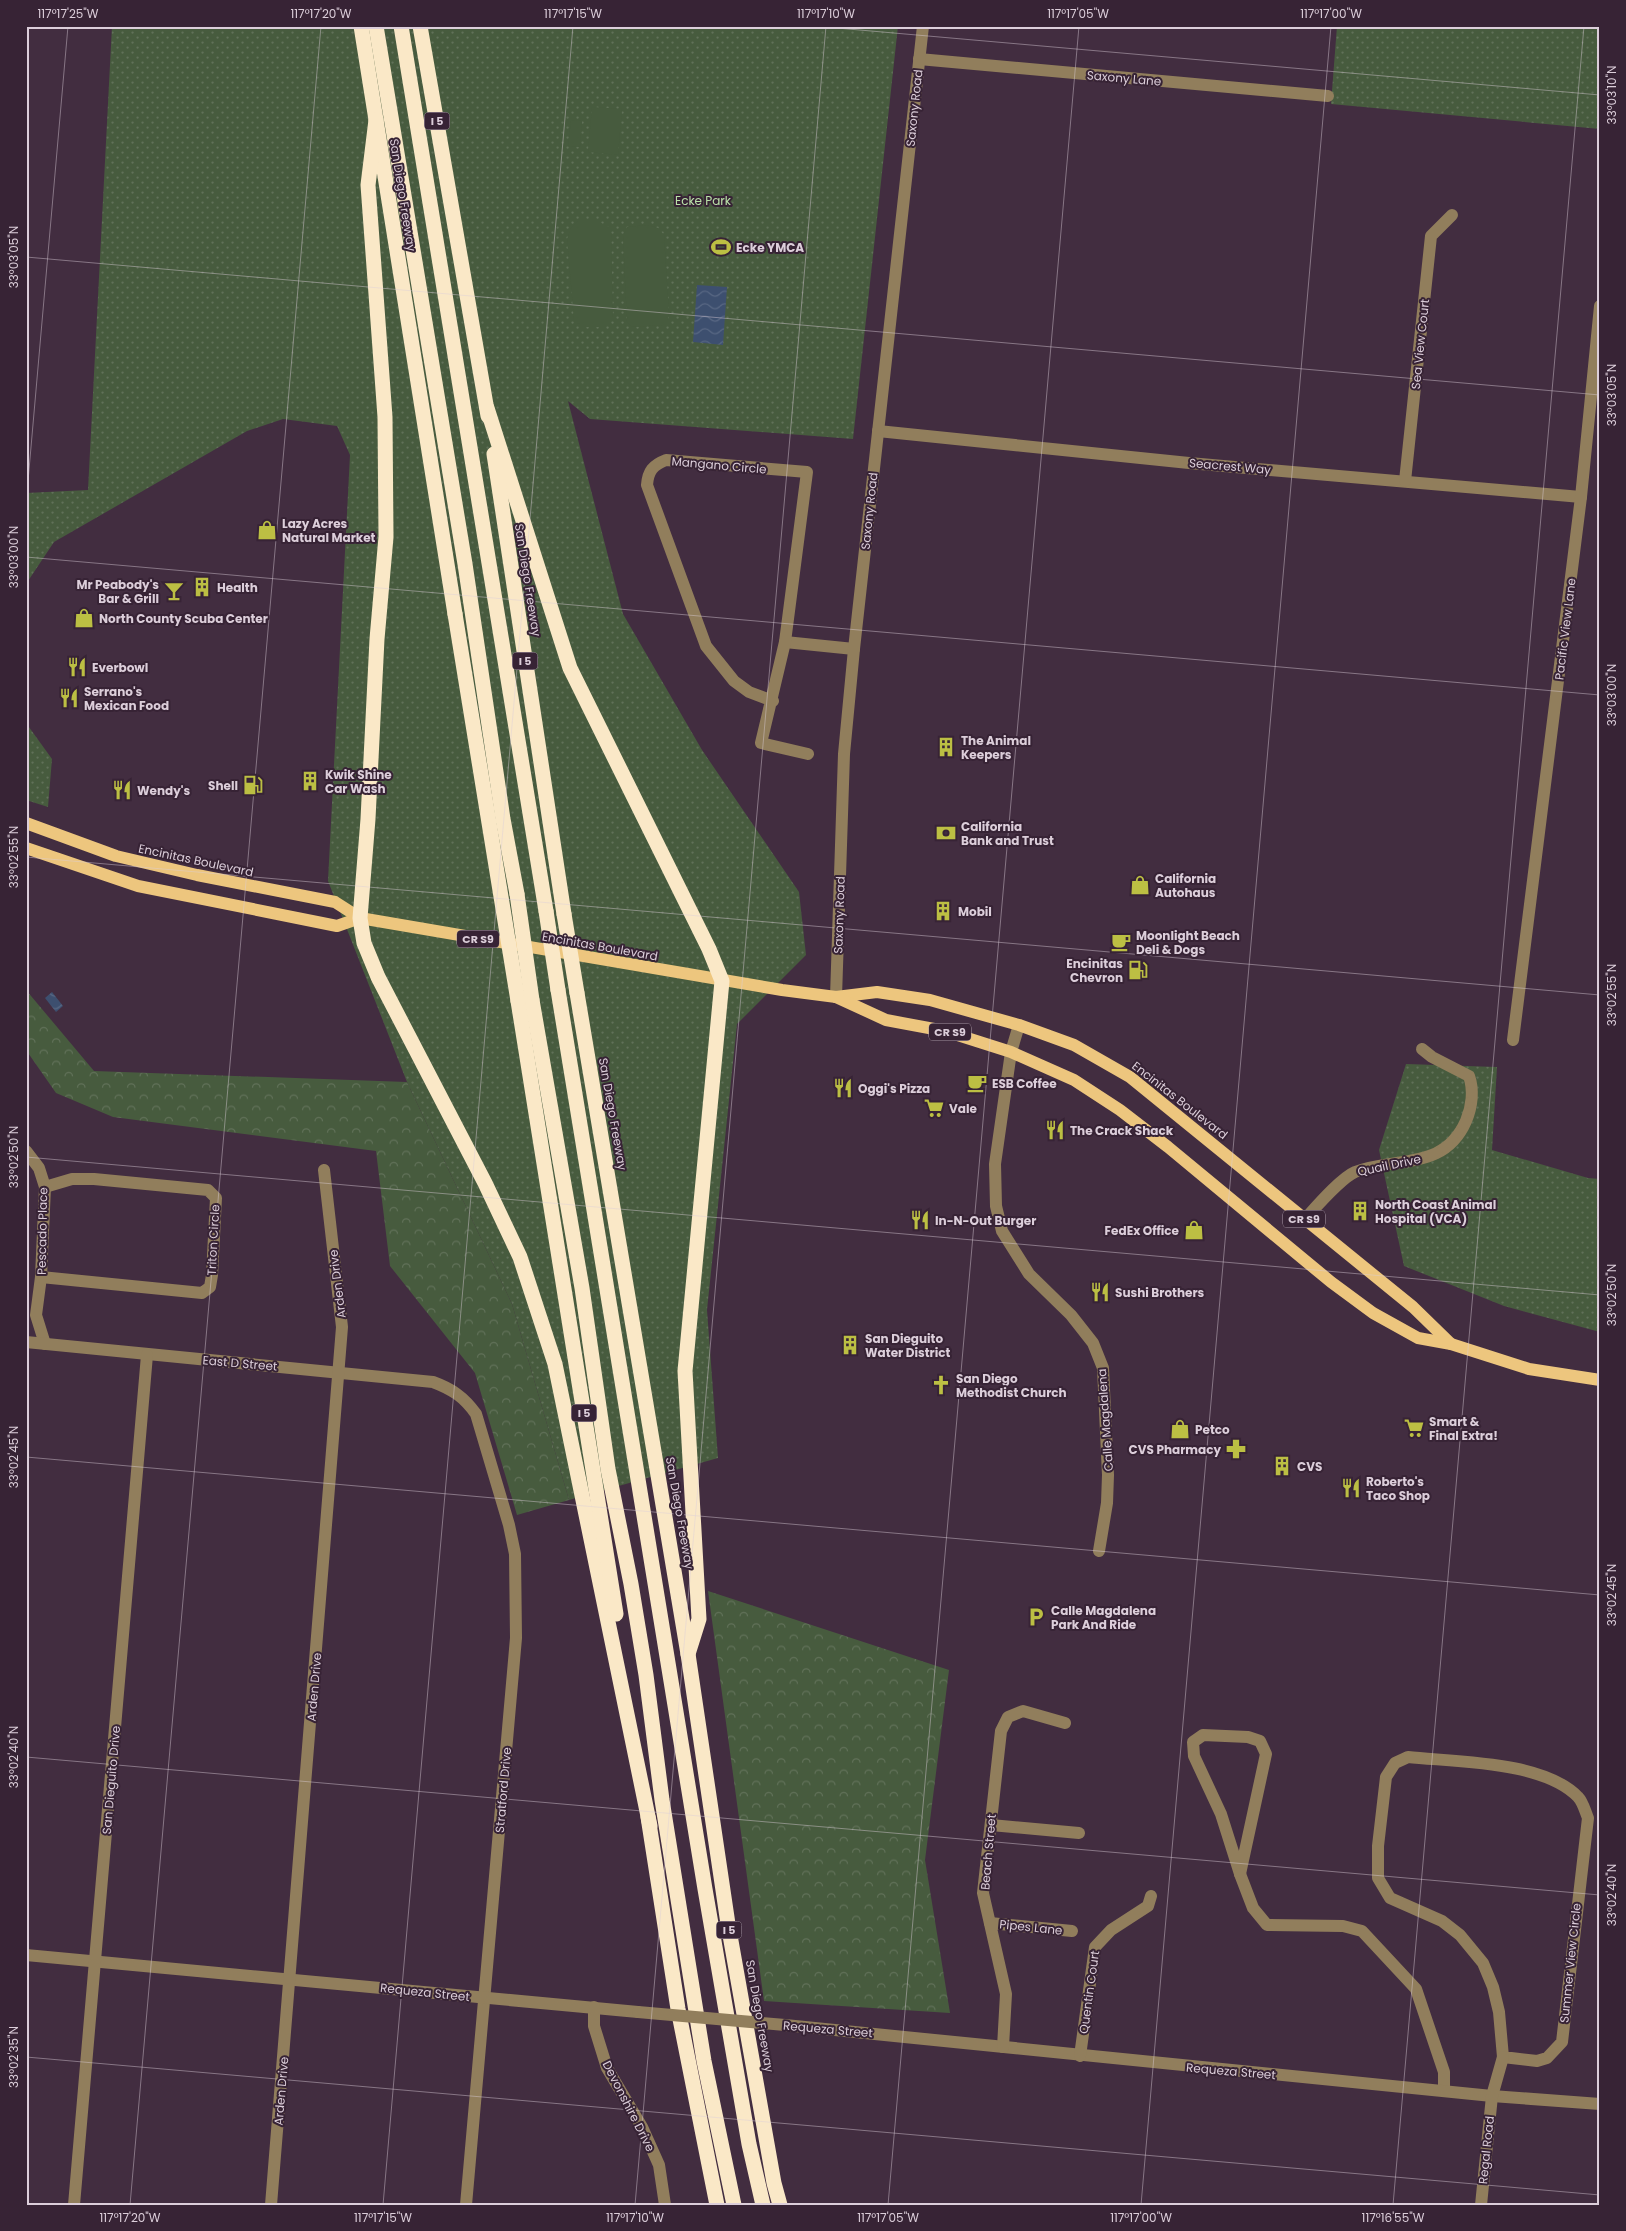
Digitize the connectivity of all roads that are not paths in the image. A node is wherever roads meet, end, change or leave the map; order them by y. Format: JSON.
{"nodes":[{"id":1,"x":361,"y":26,"type":"edge"},
{"id":2,"x":376,"y":26,"type":"edge"},
{"id":3,"x":401,"y":26,"type":"edge"},
{"id":4,"x":420,"y":26,"type":"edge"},
{"id":5,"x":923,"y":26,"type":"edge"},
{"id":6,"x":919,"y":59,"type":"junction"},
{"id":7,"x":1328,"y":96,"type":"dead end"},
{"id":8,"x":376,"y":120,"type":"junction"},
{"id":9,"x":1452,"y":215,"type":"dead end"},
{"id":10,"x":1600,"y":306,"type":"edge"},
{"id":11,"x":487,"y":408,"type":"junction"},
{"id":12,"x":878,"y":431,"type":"junction"},
{"id":13,"x":1405,"y":481,"type":"junction"},
{"id":14,"x":1582,"y":498,"type":"junction"},
{"id":15,"x":785,"y":642,"type":"junction"},
{"id":16,"x":854,"y":649,"type":"junction"},
{"id":17,"x":772,"y":701,"type":"junction"},
{"id":18,"x":808,"y":754,"type":"dead end"},
{"id":19,"x":26,"y":823,"type":"edge"},
{"id":20,"x":26,"y":848,"type":"edge"},
{"id":21,"x":360,"y":918,"type":"junction"},
{"id":22,"x":722,"y":981,"type":"junction"},
{"id":23,"x":836,"y":997,"type":"junction"},
{"id":24,"x":525,"y":1000,"type":"junction"},
{"id":25,"x":1019,"y":1025,"type":"junction"},
{"id":26,"x":1513,"y":1040,"type":"dead end"},
{"id":27,"x":1422,"y":1048,"type":"dead end"},
{"id":28,"x":1011,"y":1052,"type":"junction"},
{"id":29,"x":26,"y":1151,"type":"edge"},
{"id":30,"x":324,"y":1170,"type":"dead end"},
{"id":31,"x":44,"y":1187,"type":"junction"},
{"id":32,"x":1305,"y":1219,"type":"junction"},
{"id":33,"x":41,"y":1277,"type":"junction"},
{"id":34,"x":36,"y":1315,"type":"junction"},
{"id":35,"x":26,"y":1326,"type":"edge"},
{"id":36,"x":26,"y":1342,"type":"edge"},
{"id":37,"x":45,"y":1344,"type":"junction"},
{"id":38,"x":1451,"y":1344,"type":"junction"},
{"id":39,"x":147,"y":1355,"type":"junction"},
{"id":40,"x":340,"y":1372,"type":"junction"},
{"id":41,"x":1600,"y":1380,"type":"edge"},
{"id":42,"x":452,"y":1389,"type":"joint"},
{"id":43,"x":1099,"y":1551,"type":"dead end"},
{"id":44,"x":688,"y":1654,"type":"junction"},
{"id":45,"x":1065,"y":1722,"type":"dead end"},
{"id":46,"x":991,"y":1825,"type":"junction"},
{"id":47,"x":650,"y":1826,"type":"junction"},
{"id":48,"x":1079,"y":1833,"type":"dead end"},
{"id":49,"x":1240,"y":1874,"type":"junction"},
{"id":50,"x":1151,"y":1896,"type":"dead end"},
{"id":51,"x":990,"y":1923,"type":"junction"},
{"id":52,"x":1072,"y":1931,"type":"dead end"},
{"id":53,"x":26,"y":1955,"type":"edge"},
{"id":54,"x":96,"y":1961,"type":"junction"},
{"id":55,"x":290,"y":1979,"type":"junction"},
{"id":56,"x":484,"y":1997,"type":"junction"},
{"id":57,"x":594,"y":2007,"type":"junction"},
{"id":58,"x":1003,"y":2048,"type":"junction"},
{"id":59,"x":1080,"y":2056,"type":"junction"},
{"id":60,"x":1502,"y":2057,"type":"junction"},
{"id":61,"x":1444,"y":2091,"type":"junction"},
{"id":62,"x":1492,"y":2096,"type":"junction"},
{"id":63,"x":1600,"y":2104,"type":"edge"},
{"id":64,"x":74,"y":2205,"type":"edge"},
{"id":65,"x":271,"y":2205,"type":"edge"},
{"id":66,"x":466,"y":2205,"type":"edge"},
{"id":67,"x":665,"y":2205,"type":"edge"},
{"id":68,"x":716,"y":2205,"type":"edge"},
{"id":69,"x":734,"y":2205,"type":"edge"},
{"id":70,"x":764,"y":2205,"type":"edge"},
{"id":71,"x":780,"y":2205,"type":"edge"},
{"id":72,"x":1481,"y":2205,"type":"edge"}],
"edges":[{"from":1,"to":8,"type":"highway","name":"San Diego Freeway","number":"I 5"},
{"from":2,"to":24,"type":"highway","bridge":true},
{"from":3,"to":70,"type":"highway","bridge":true},
{"from":4,"to":11,"type":"highway","name":"San Diego Freeway","number":"I 5"},
{"from":5,"to":6,"type":"street","name":"Saxony Road"},
{"from":6,"to":7,"type":"street","name":"Saxony Lane"},
{"from":6,"to":12,"type":"street","name":"Saxony Road"},
{"from":8,"to":21,"type":"highway"},
{"from":8,"to":24,"type":"highway","name":"San Diego Freeway","number":"I 5","bridge":true},
{"from":9,"to":13,"type":"street","name":"Sea View Court"},
{"from":10,"to":14,"type":"street","name":"Pacific View Lane"},
{"from":11,"to":22,"type":"highway"},
{"from":11,"to":44,"type":"highway","name":"San Diego Freeway","number":"I 5","bridge":true},
{"from":12,"to":13,"type":"street","name":"Seacrest Way"},
{"from":12,"to":16,"type":"street","name":"Saxony Road"},
{"from":13,"to":14,"type":"street","name":"Seacrest Way"},
{"from":14,"to":26,"type":"street","name":"Pacific View Lane"},
{"from":15,"to":16,"type":"street"},
{"from":15,"to":17,"type":"street","name":"Mangano Circle"},
{"from":15,"to":17,"type":"street","name":"Mangano Circle"},
{"from":16,"to":23,"type":"street","name":"Saxony Road"},
{"from":17,"to":18,"type":"street","name":"Mangano Circle"},
{"from":19,"to":21,"type":"main road","name":"Encinitas Boulevard","number":"CR S9"},
{"from":20,"to":21,"type":"main road","name":"Encinitas Boulevard","number":"CR S9"},
{"from":21,"to":22,"type":"main road","name":"Encinitas Boulevard","number":"CR S9"},
{"from":21,"to":47,"type":"highway"},
{"from":22,"to":23,"type":"main road","name":"Encinitas Boulevard","number":"CR S9"},
{"from":22,"to":44,"type":"highway"},
{"from":23,"to":25,"type":"main road","name":"Encinitas Boulevard","number":"CR S9"},
{"from":23,"to":28,"type":"main road","name":"Encinitas Boulevard","number":"CR S9"},
{"from":24,"to":47,"type":"highway","name":"San Diego Freeway","number":"I 5"},
{"from":24,"to":69,"type":"highway"},
{"from":25,"to":28,"type":"street","name":"Calle Magdalena"},
{"from":25,"to":32,"type":"main road","name":"Encinitas Boulevard","number":"CR S9"},
{"from":27,"to":32,"type":"street","name":"Quail Drive"},
{"from":28,"to":38,"type":"main road","name":"Encinitas Boulevard","number":"CR S9"},
{"from":28,"to":43,"type":"street","name":"Calle Magdalena"},
{"from":29,"to":31,"type":"street","name":"Pescado Place"},
{"from":30,"to":40,"type":"street","name":"Arden Drive"},
{"from":31,"to":33,"type":"street","name":"Pescado Place"},
{"from":31,"to":33,"type":"street","name":"Triton Circle"},
{"from":32,"to":38,"type":"main road","name":"Encinitas Boulevard","number":"CR S9"},
{"from":33,"to":34,"type":"street","name":"Pescado Place"},
{"from":34,"to":35,"type":"street"},
{"from":34,"to":37,"type":"street","name":"Pescado Place"},
{"from":36,"to":37,"type":"street","name":"East D Street"},
{"from":37,"to":39,"type":"street","name":"East D Street"},
{"from":38,"to":41,"type":"main road","name":"Encinitas Boulevard","number":"CR S9"},
{"from":39,"to":40,"type":"street","name":"East D Street"},
{"from":39,"to":54,"type":"street","name":"San Dieguito Drive"},
{"from":40,"to":42,"type":"street","name":"East D Street"},
{"from":40,"to":55,"type":"street","name":"Arden Drive"},
{"from":42,"to":56,"type":"street","name":"Stratford Drive"},
{"from":44,"to":71,"type":"highway","name":"San Diego Freeway","number":"I 5"},
{"from":45,"to":46,"type":"street","name":"Beach Street"},
{"from":46,"to":48,"type":"street"},
{"from":46,"to":51,"type":"street","name":"Beach Street"},
{"from":47,"to":68,"type":"highway","name":"San Diego Freeway","number":"I 5"},
{"from":49,"to":49,"type":"street"},
{"from":49,"to":61,"type":"street"},
{"from":50,"to":59,"type":"street","name":"Quentin Court"},
{"from":51,"to":52,"type":"street","name":"Pipes Lane"},
{"from":51,"to":58,"type":"street","name":"Beach Street"},
{"from":53,"to":54,"type":"street","name":"Requeza Street"},
{"from":54,"to":55,"type":"street","name":"Requeza Street"},
{"from":54,"to":64,"type":"street","name":"San Dieguito Drive"},
{"from":55,"to":56,"type":"street","name":"Requeza Street"},
{"from":55,"to":65,"type":"street","name":"Arden Drive"},
{"from":56,"to":57,"type":"street","name":"Requeza Street"},
{"from":56,"to":66,"type":"street","name":"Stratford Drive"},
{"from":57,"to":58,"type":"street","name":"Requeza Street","bridge":true},
{"from":57,"to":67,"type":"street","name":"Devonshire Drive"},
{"from":58,"to":59,"type":"street","name":"Requeza Street"},
{"from":59,"to":61,"type":"street","name":"Requeza Street"},
{"from":60,"to":60,"type":"street","name":"Summer View Circle"},
{"from":60,"to":62,"type":"street","name":"Summer View Circle"},
{"from":61,"to":62,"type":"street","name":"Requeza Street"},
{"from":62,"to":63,"type":"street","name":"Requeza Street"},
{"from":62,"to":72,"type":"street","name":"Regal Road"}]}
